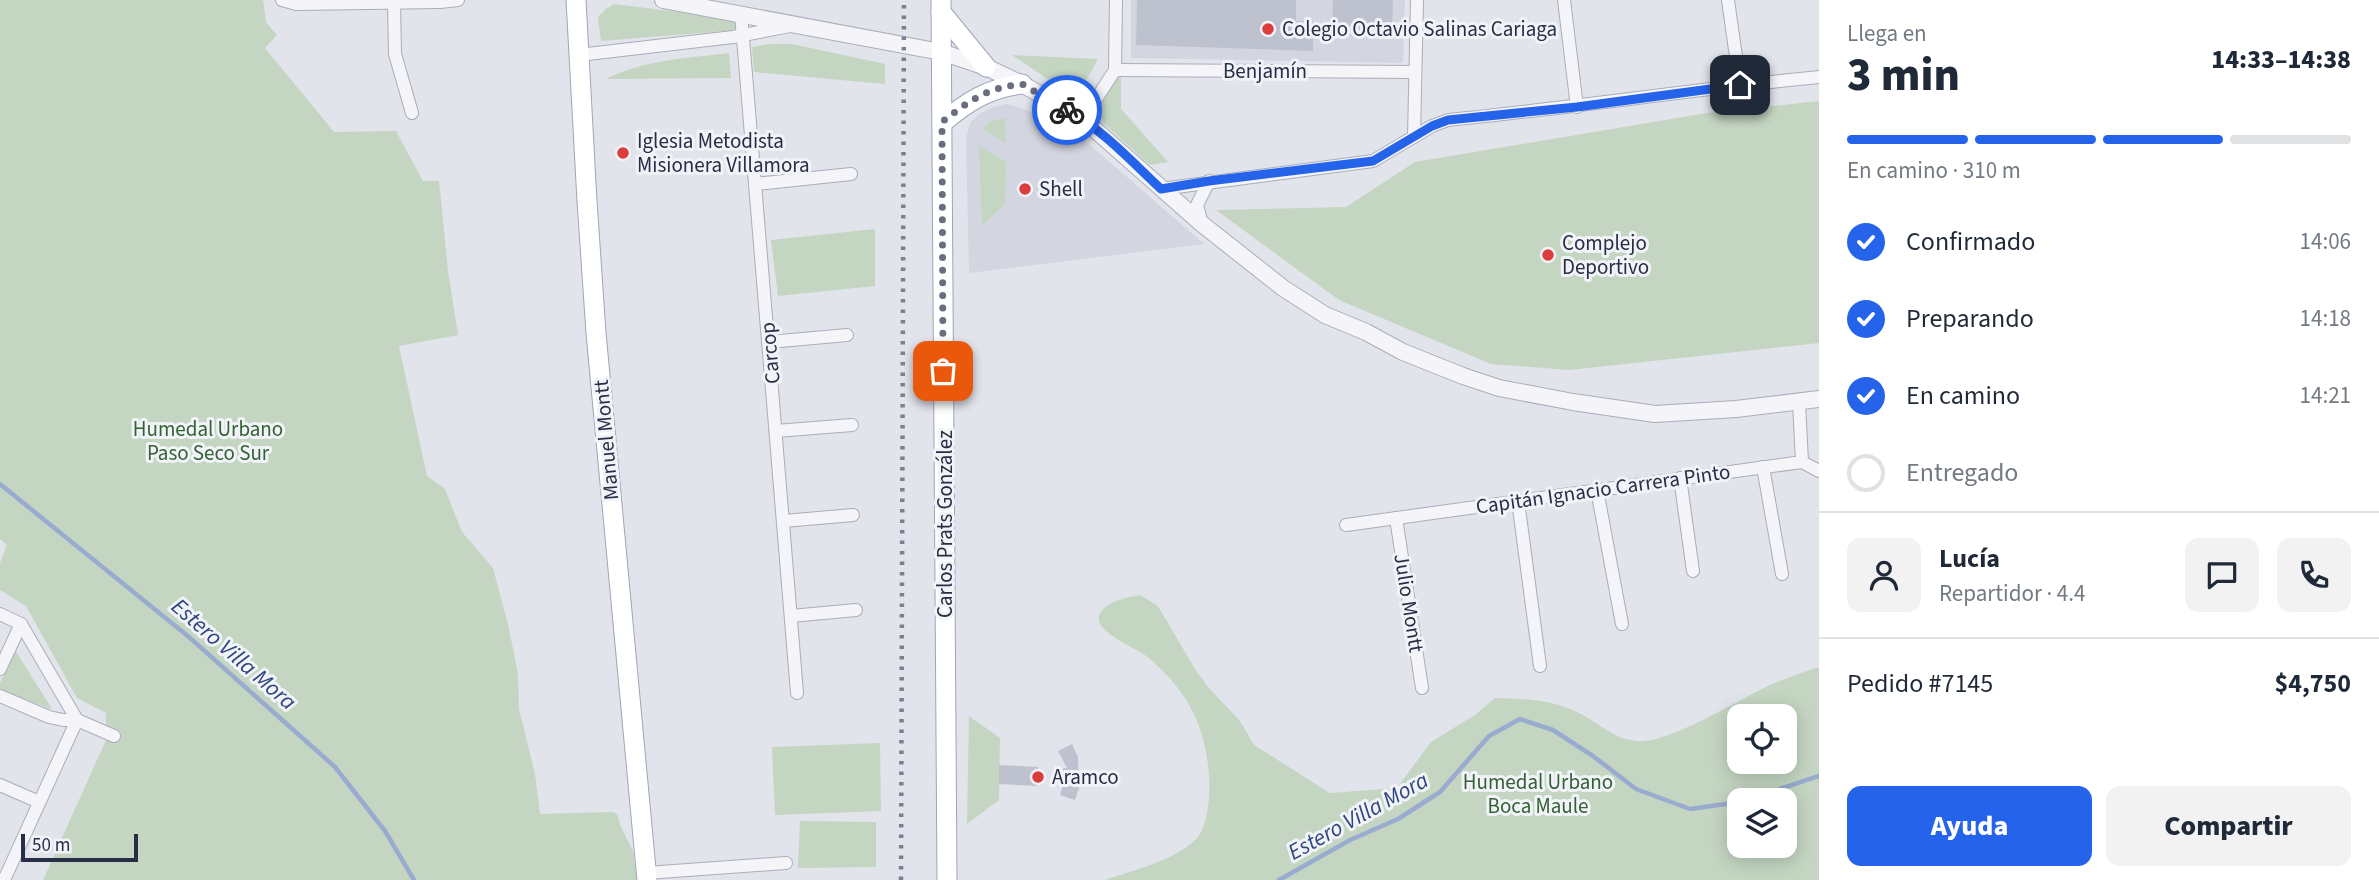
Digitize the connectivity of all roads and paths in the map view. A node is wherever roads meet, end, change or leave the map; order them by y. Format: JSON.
{"nodes":[{"id":1,"x":282,"y":0,"type":"edge"},
{"id":2,"x":458,"y":0,"type":"edge"},
{"id":3,"x":576,"y":0,"type":"edge"},
{"id":4,"x":663,"y":0,"type":"edge"},
{"id":5,"x":1116,"y":0,"type":"edge"},
{"id":6,"x":1417,"y":0,"type":"edge"},
{"id":7,"x":1564,"y":0,"type":"edge"},
{"id":8,"x":1728,"y":0,"type":"edge"},
{"id":9,"x":394,"y":3,"type":"junction"},
{"id":10,"x":941,"y":6,"type":"edge"},
{"id":11,"x":741,"y":14,"type":"junction"},
{"id":12,"x":795,"y":25,"type":"junction"},
{"id":13,"x":744,"y":35,"type":"junction"},
{"id":14,"x":941,"y":52,"type":"junction"},
{"id":15,"x":579,"y":55,"type":"junction"},
{"id":16,"x":986,"y":67,"type":"junction"},
{"id":17,"x":1115,"y":70,"type":"junction"},
{"id":18,"x":1415,"y":72,"type":"junction"},
{"id":19,"x":1819,"y":77,"type":"edge"},
{"id":20,"x":1022,"y":84,"type":"junction"},
{"id":21,"x":1740,"y":85,"type":"junction"},
{"id":22,"x":1577,"y":107,"type":"junction"},
{"id":23,"x":412,"y":113,"type":"dead end"},
{"id":24,"x":1083,"y":119,"type":"junction"},
{"id":25,"x":942,"y":122,"type":"junction"},
{"id":26,"x":1413,"y":137,"type":"junction"},
{"id":27,"x":851,"y":174,"type":"dead end"},
{"id":28,"x":1209,"y":181,"type":"junction"},
{"id":29,"x":756,"y":184,"type":"junction"},
{"id":30,"x":1161,"y":189,"type":"junction"},
{"id":31,"x":1202,"y":224,"type":"junction"},
{"id":32,"x":847,"y":335,"type":"dead end"},
{"id":33,"x":769,"y":342,"type":"junction"},
{"id":34,"x":1819,"y":399,"type":"edge"},
{"id":35,"x":1799,"y":402,"type":"junction"},
{"id":36,"x":852,"y":425,"type":"dead end"},
{"id":37,"x":776,"y":431,"type":"junction"},
{"id":38,"x":1802,"y":461,"type":"junction"},
{"id":39,"x":1763,"y":467,"type":"junction"},
{"id":40,"x":1819,"y":471,"type":"edge"},
{"id":41,"x":1680,"y":478,"type":"junction"},
{"id":42,"x":1597,"y":490,"type":"junction"},
{"id":43,"x":1518,"y":501,"type":"junction"},
{"id":44,"x":853,"y":515,"type":"dead end"},
{"id":45,"x":1396,"y":518,"type":"junction"},
{"id":46,"x":783,"y":521,"type":"junction"},
{"id":47,"x":1346,"y":525,"type":"dead end"},
{"id":48,"x":1693,"y":571,"type":"dead end"},
{"id":49,"x":1782,"y":574,"type":"dead end"},
{"id":50,"x":856,"y":610,"type":"dead end"},
{"id":51,"x":0,"y":614,"type":"edge"},
{"id":52,"x":791,"y":616,"type":"junction"},
{"id":53,"x":21,"y":624,"type":"junction"},
{"id":54,"x":1622,"y":624,"type":"dead end"},
{"id":55,"x":1540,"y":666,"type":"dead end"},
{"id":56,"x":0,"y":669,"type":"edge"},
{"id":57,"x":1422,"y":688,"type":"dead end"},
{"id":58,"x":797,"y":692,"type":"dead end"},
{"id":59,"x":0,"y":696,"type":"edge"},
{"id":60,"x":77,"y":720,"type":"junction"},
{"id":61,"x":114,"y":736,"type":"dead end"},
{"id":62,"x":0,"y":785,"type":"edge"},
{"id":63,"x":39,"y":802,"type":"junction"},
{"id":64,"x":786,"y":863,"type":"dead end"},
{"id":65,"x":646,"y":876,"type":"edge"},
{"id":66,"x":2,"y":880,"type":"edge"},
{"id":67,"x":947,"y":880,"type":"edge"}],
"edges":[{"from":1,"to":9,"type":"street"},
{"from":2,"to":9,"type":"street"},
{"from":3,"to":15,"type":"main road","name":"Manuel Montt"},
{"from":4,"to":11,"type":"street"},
{"from":5,"to":17,"type":"street"},
{"from":6,"to":18,"type":"street"},
{"from":7,"to":22,"type":"street"},
{"from":8,"to":21,"type":"street"},
{"from":9,"to":23,"type":"street"},
{"from":10,"to":14,"type":"main road","name":"Carlos Prats González"},
{"from":10,"to":16,"type":"main road"},
{"from":11,"to":12,"type":"street"},
{"from":11,"to":13,"type":"street","name":"Carcop"},
{"from":12,"to":13,"type":"street"},
{"from":12,"to":14,"type":"street"},
{"from":13,"to":15,"type":"street"},
{"from":13,"to":29,"type":"street","name":"Carcop"},
{"from":14,"to":16,"type":"street"},
{"from":14,"to":25,"type":"main road","name":"Carlos Prats González"},
{"from":15,"to":65,"type":"main road","name":"Manuel Montt"},
{"from":16,"to":20,"type":"street"},
{"from":17,"to":18,"type":"street","name":"Benjamín"},
{"from":17,"to":24,"type":"street"},
{"from":18,"to":26,"type":"street"},
{"from":19,"to":21,"type":"street"},
{"from":20,"to":24,"type":"street"},
{"from":20,"to":25,"type":"main road"},
{"from":21,"to":22,"type":"street"},
{"from":22,"to":26,"type":"street"},
{"from":24,"to":30,"type":"street"},
{"from":25,"to":67,"type":"main road","name":"Carlos Prats González"},
{"from":26,"to":28,"type":"street"},
{"from":27,"to":29,"type":"street"},
{"from":28,"to":30,"type":"street"},
{"from":28,"to":31,"type":"street"},
{"from":29,"to":33,"type":"street","name":"Carcop"},
{"from":30,"to":31,"type":"street"},
{"from":31,"to":35,"type":"street"},
{"from":32,"to":33,"type":"street"},
{"from":33,"to":37,"type":"street","name":"Carcop"},
{"from":34,"to":35,"type":"street"},
{"from":35,"to":38,"type":"street"},
{"from":36,"to":37,"type":"street"},
{"from":37,"to":46,"type":"street","name":"Carcop"},
{"from":38,"to":39,"type":"street","name":"Capitán Ignacio Carrera Pinto"},
{"from":38,"to":40,"type":"street"},
{"from":39,"to":41,"type":"street","name":"Capitán Ignacio Carrera Pinto"},
{"from":39,"to":49,"type":"street"},
{"from":41,"to":42,"type":"street","name":"Capitán Ignacio Carrera Pinto"},
{"from":41,"to":48,"type":"street"},
{"from":42,"to":43,"type":"street","name":"Capitán Ignacio Carrera Pinto"},
{"from":42,"to":54,"type":"street"},
{"from":43,"to":45,"type":"street","name":"Capitán Ignacio Carrera Pinto"},
{"from":43,"to":55,"type":"street"},
{"from":44,"to":46,"type":"street"},
{"from":45,"to":47,"type":"street","name":"Capitán Ignacio Carrera Pinto"},
{"from":45,"to":57,"type":"street","name":"Julio Montt"},
{"from":46,"to":52,"type":"street","name":"Carcop"},
{"from":50,"to":52,"type":"street"},
{"from":51,"to":53,"type":"street"},
{"from":52,"to":58,"type":"street","name":"Carcop"},
{"from":53,"to":56,"type":"street"},
{"from":53,"to":60,"type":"street"},
{"from":59,"to":60,"type":"street"},
{"from":60,"to":61,"type":"street"},
{"from":60,"to":63,"type":"street"},
{"from":62,"to":63,"type":"street"},
{"from":63,"to":66,"type":"street"},
{"from":64,"to":65,"type":"street"}]}
